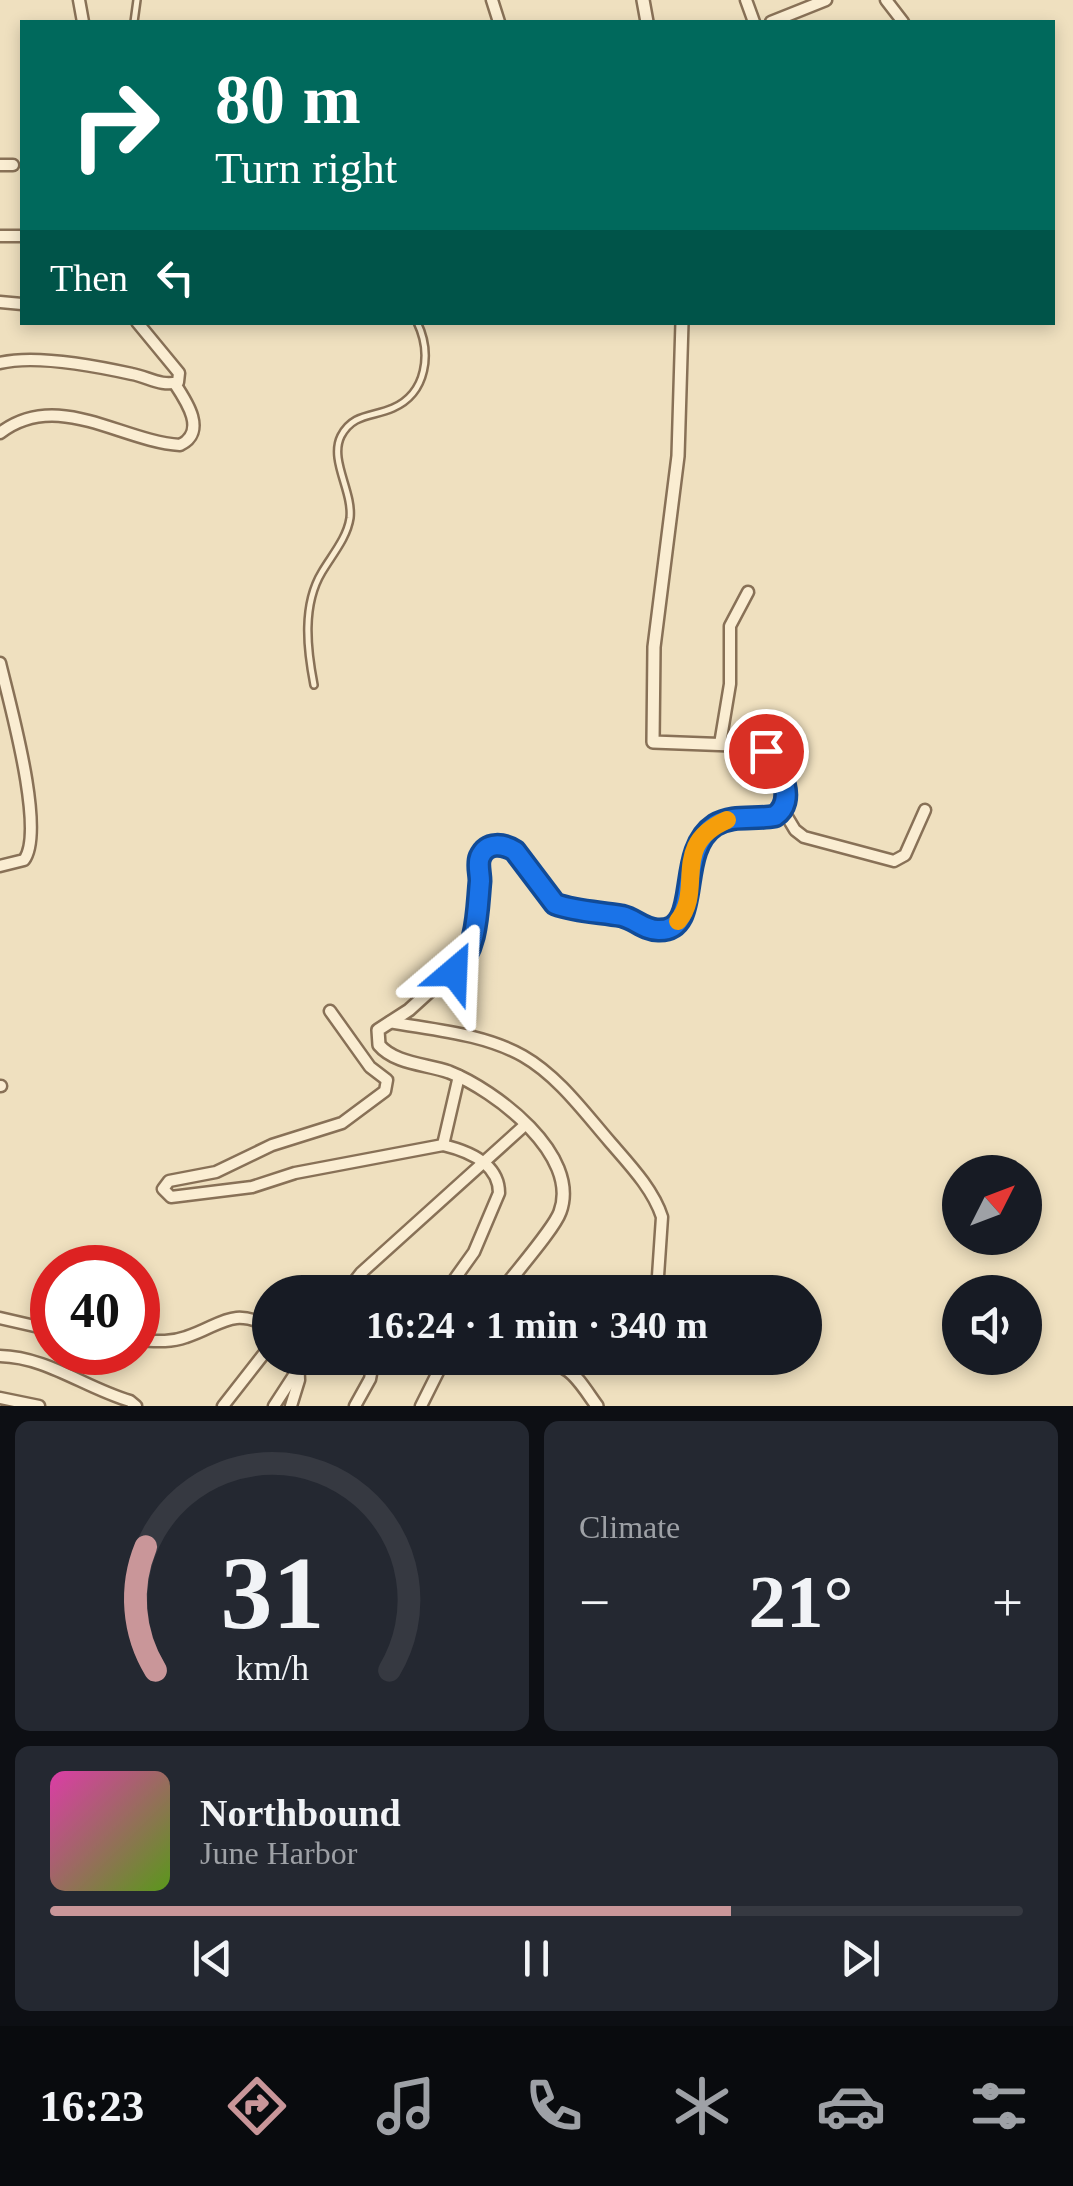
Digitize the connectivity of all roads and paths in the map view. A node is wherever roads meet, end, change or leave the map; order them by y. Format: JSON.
{"nodes":[{"id":1,"x":826,"y":0,"type":"edge"},
{"id":2,"x":886,"y":0,"type":"edge"},
{"id":3,"x":776,"y":20,"type":"edge"},
{"id":4,"x":901,"y":20,"type":"edge"},
{"id":5,"x":0,"y":164,"type":"edge"},
{"id":6,"x":13,"y":165,"type":"dead end"},
{"id":7,"x":139,"y":325,"type":"edge"},
{"id":8,"x":417,"y":325,"type":"edge"},
{"id":9,"x":682,"y":325,"type":"edge"},
{"id":10,"x":0,"y":363,"type":"edge"},
{"id":11,"x":175,"y":384,"type":"junction"},
{"id":12,"x":0,"y":433,"type":"edge"},
{"id":13,"x":748,"y":592,"type":"dead end"},
{"id":14,"x":0,"y":663,"type":"edge"},
{"id":15,"x":314,"y":685,"type":"dead end"},
{"id":16,"x":720,"y":744,"type":"junction"},
{"id":17,"x":783,"y":810,"type":"junction"},
{"id":18,"x":925,"y":810,"type":"dead end"},
{"id":19,"x":0,"y":866,"type":"edge"},
{"id":20,"x":330,"y":1011,"type":"dead end"},
{"id":21,"x":390,"y":1022,"type":"junction"},
{"id":22,"x":459,"y":1076,"type":"junction"},
{"id":23,"x":525,"y":1125,"type":"junction"},
{"id":24,"x":443,"y":1145,"type":"junction"},
{"id":25,"x":484,"y":1162,"type":"junction"},
{"id":26,"x":359,"y":1275,"type":"edge"},
{"id":27,"x":458,"y":1275,"type":"edge"},
{"id":28,"x":514,"y":1275,"type":"edge"},
{"id":29,"x":658,"y":1275,"type":"edge"},
{"id":30,"x":0,"y":1318,"type":"edge"},
{"id":31,"x":252,"y":1319,"type":"edge"},
{"id":32,"x":30,"y":1325,"type":"edge"},
{"id":33,"x":160,"y":1340,"type":"edge"},
{"id":34,"x":0,"y":1356,"type":"edge"},
{"id":35,"x":252,"y":1368,"type":"edge"},
{"id":36,"x":292,"y":1375,"type":"edge"},
{"id":37,"x":297,"y":1375,"type":"edge"},
{"id":38,"x":371,"y":1375,"type":"edge"},
{"id":39,"x":436,"y":1375,"type":"edge"},
{"id":40,"x":576,"y":1375,"type":"edge"},
{"id":41,"x":0,"y":1398,"type":"edge"},
{"id":42,"x":38,"y":1406,"type":"edge"},
{"id":43,"x":136,"y":1406,"type":"edge"},
{"id":44,"x":222,"y":1406,"type":"edge"},
{"id":45,"x":274,"y":1406,"type":"edge"},
{"id":46,"x":292,"y":1406,"type":"edge"},
{"id":47,"x":354,"y":1406,"type":"edge"},
{"id":48,"x":421,"y":1406,"type":"edge"},
{"id":49,"x":597,"y":1406,"type":"edge"}],
"edges":[{"from":1,"to":3,"type":"street"},
{"from":2,"to":4,"type":"street"},
{"from":5,"to":6,"type":"street"},
{"from":7,"to":11,"type":"street"},
{"from":8,"to":15,"type":"lane"},
{"from":9,"to":16,"type":"street"},
{"from":10,"to":11,"type":"street"},
{"from":11,"to":12,"type":"street"},
{"from":13,"to":16,"type":"street"},
{"from":14,"to":19,"type":"street"},
{"from":16,"to":17,"type":"street"},
{"from":17,"to":18,"type":"street"},
{"from":17,"to":21,"type":"street"},
{"from":20,"to":24,"type":"street"},
{"from":21,"to":22,"type":"street"},
{"from":21,"to":29,"type":"street"},
{"from":22,"to":23,"type":"street"},
{"from":22,"to":24,"type":"street"},
{"from":23,"to":25,"type":"street"},
{"from":23,"to":28,"type":"street"},
{"from":24,"to":25,"type":"street"},
{"from":25,"to":26,"type":"street"},
{"from":25,"to":27,"type":"street"},
{"from":30,"to":32,"type":"street"},
{"from":31,"to":33,"type":"street"},
{"from":34,"to":43,"type":"street"},
{"from":35,"to":44,"type":"street"},
{"from":36,"to":45,"type":"street"},
{"from":37,"to":46,"type":"street"},
{"from":38,"to":47,"type":"street"},
{"from":39,"to":48,"type":"street"},
{"from":40,"to":49,"type":"street"},
{"from":41,"to":42,"type":"street"}]}
